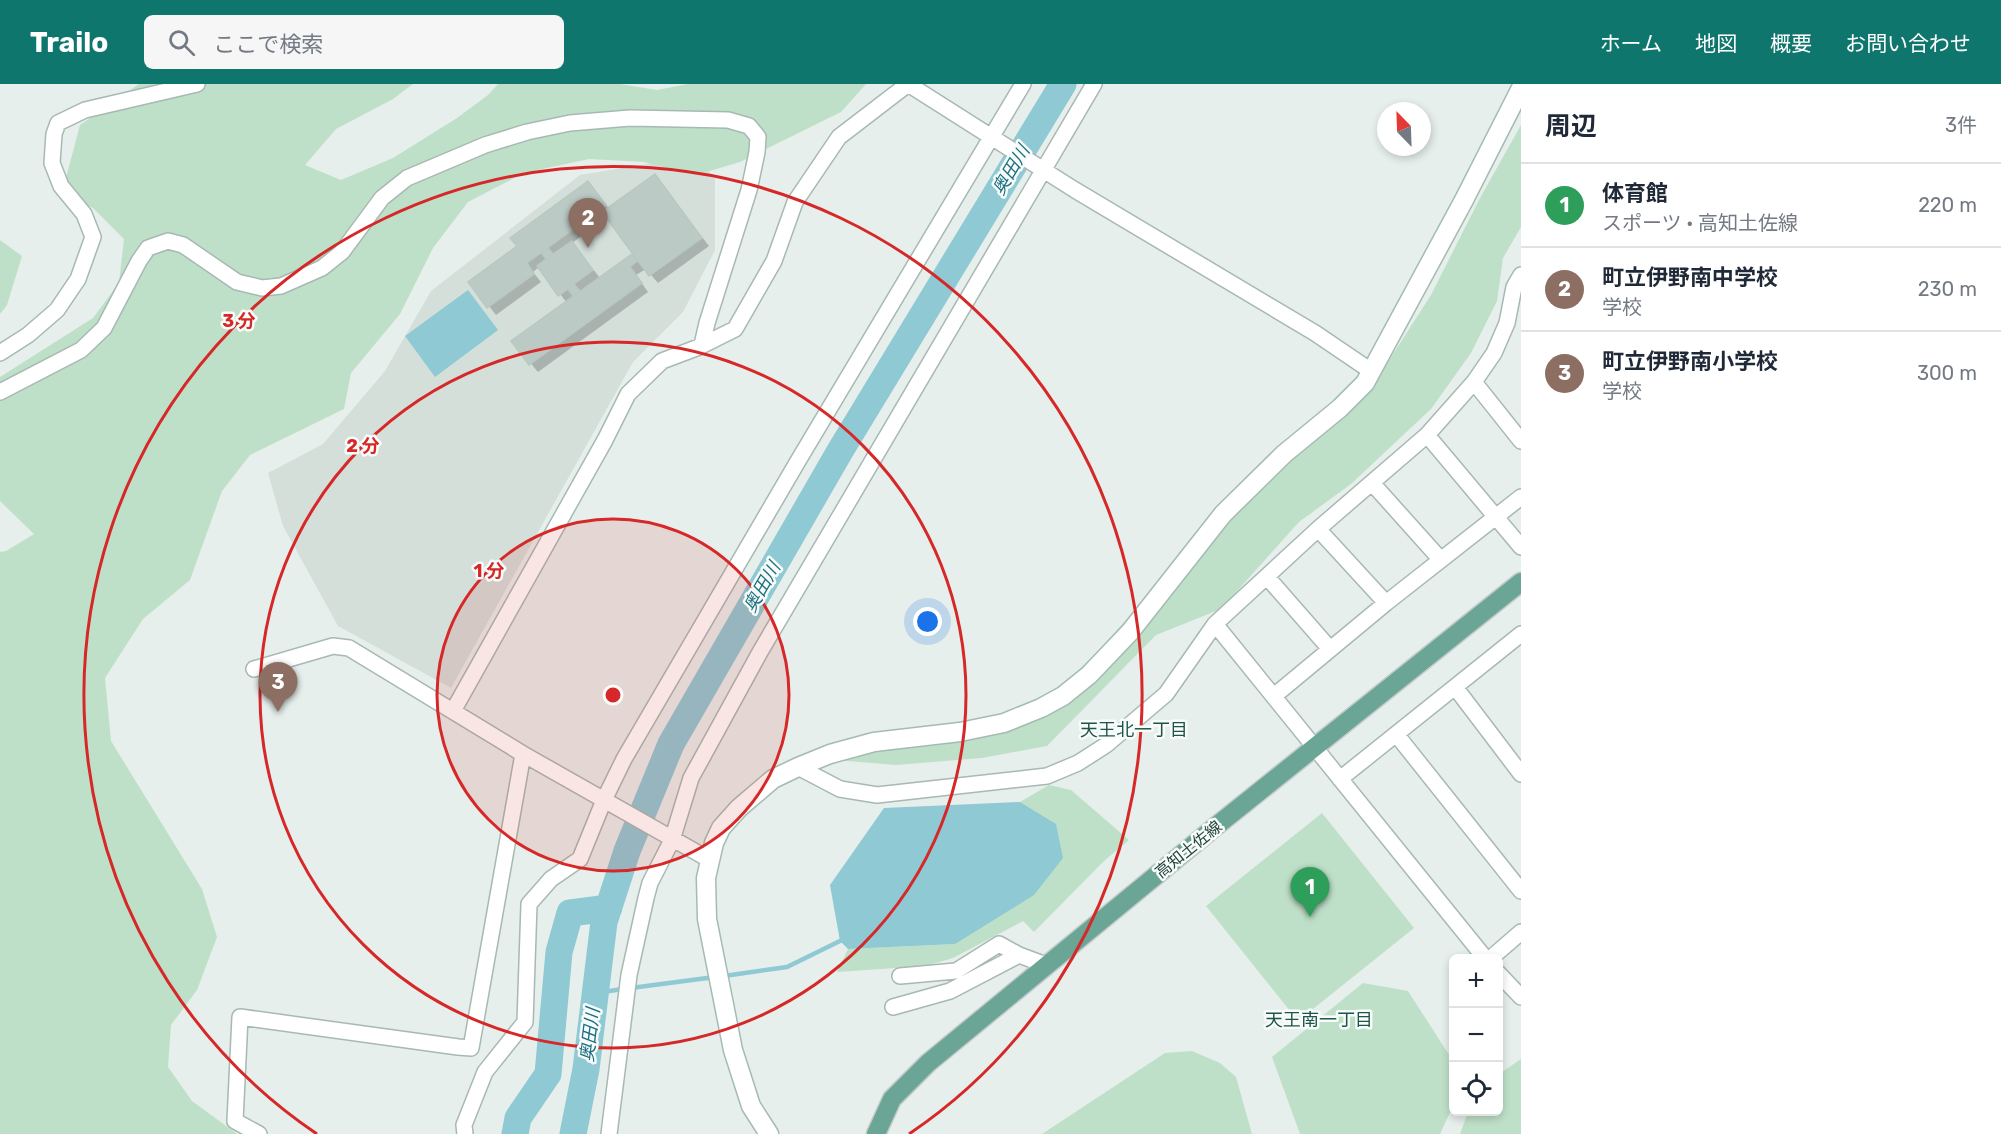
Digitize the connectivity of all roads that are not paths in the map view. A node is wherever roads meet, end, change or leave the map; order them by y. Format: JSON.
{"nodes":[{"id":1,"x":196,"y":84,"type":"edge"},
{"id":2,"x":908,"y":84,"type":"edge"},
{"id":3,"x":1023,"y":84,"type":"edge"},
{"id":4,"x":1094,"y":84,"type":"edge"},
{"id":5,"x":1521,"y":88,"type":"edge"},
{"id":6,"x":992,"y":136,"type":"junction"},
{"id":7,"x":1044,"y":170,"type":"junction"},
{"id":8,"x":1521,"y":274,"type":"edge"},
{"id":9,"x":1511,"y":301,"type":"junction"},
{"id":10,"x":1521,"y":315,"type":"edge"},
{"id":11,"x":702,"y":345,"type":"junction"},
{"id":12,"x":0,"y":353,"type":"edge"},
{"id":13,"x":1371,"y":371,"type":"junction"},
{"id":14,"x":1474,"y":382,"type":"junction"},
{"id":15,"x":0,"y":392,"type":"edge"},
{"id":16,"x":1427,"y":435,"type":"junction"},
{"id":17,"x":1521,"y":441,"type":"edge"},
{"id":18,"x":1372,"y":483,"type":"junction"},
{"id":19,"x":1521,"y":496,"type":"edge"},
{"id":20,"x":1497,"y":517,"type":"junction"},
{"id":21,"x":1318,"y":529,"type":"junction"},
{"id":22,"x":1521,"y":546,"type":"edge"},
{"id":23,"x":1441,"y":560,"type":"junction"},
{"id":24,"x":1267,"y":577,"type":"junction"},
{"id":25,"x":1521,"y":582,"type":"edge"},
{"id":26,"x":1386,"y":603,"type":"junction"},
{"id":27,"x":1215,"y":624,"type":"junction"},
{"id":28,"x":1521,"y":634,"type":"edge"},
{"id":29,"x":1330,"y":649,"type":"junction"},
{"id":30,"x":254,"y":669,"type":"dead end"},
{"id":31,"x":1455,"y":687,"type":"junction"},
{"id":32,"x":1274,"y":696,"type":"junction"},
{"id":33,"x":453,"y":711,"type":"junction"},
{"id":34,"x":1396,"y":734,"type":"junction"},
{"id":35,"x":1314,"y":748,"type":"junction"},
{"id":36,"x":523,"y":754,"type":"junction"},
{"id":37,"x":798,"y":767,"type":"junction"},
{"id":38,"x":1521,"y":774,"type":"edge"},
{"id":39,"x":1340,"y":779,"type":"junction"},
{"id":40,"x":604,"y":800,"type":"junction"},
{"id":41,"x":672,"y":840,"type":"junction"},
{"id":42,"x":710,"y":860,"type":"junction"},
{"id":43,"x":1521,"y":891,"type":"edge"},
{"id":44,"x":1521,"y":932,"type":"edge"},
{"id":45,"x":1482,"y":954,"type":"edge"},
{"id":46,"x":1496,"y":954,"type":"edge"},
{"id":47,"x":1018,"y":955,"type":"junction"},
{"id":48,"x":1046,"y":965,"type":"junction"},
{"id":49,"x":900,"y":976,"type":"dead end"},
{"id":50,"x":1503,"y":978,"type":"edge"},
{"id":51,"x":1521,"y":997,"type":"edge"},
{"id":52,"x":893,"y":1007,"type":"dead end"},
{"id":53,"x":259,"y":1134,"type":"edge"},
{"id":54,"x":465,"y":1134,"type":"edge"},
{"id":55,"x":609,"y":1134,"type":"edge"},
{"id":56,"x":769,"y":1134,"type":"edge"},
{"id":57,"x":876,"y":1134,"type":"edge"}],
"edges":[{"from":1,"to":12,"type":"street"},
{"from":2,"to":6,"type":"street"},
{"from":2,"to":11,"type":"street"},
{"from":3,"to":6,"type":"street"},
{"from":4,"to":7,"type":"street"},
{"from":5,"to":13,"type":"street"},
{"from":6,"to":7,"type":"street"},
{"from":6,"to":40,"type":"street"},
{"from":7,"to":13,"type":"street"},
{"from":7,"to":41,"type":"street"},
{"from":8,"to":9,"type":"street"},
{"from":9,"to":10,"type":"street"},
{"from":9,"to":14,"type":"street"},
{"from":11,"to":15,"type":"street"},
{"from":11,"to":33,"type":"street"},
{"from":13,"to":37,"type":"street"},
{"from":14,"to":16,"type":"street"},
{"from":14,"to":17,"type":"street"},
{"from":16,"to":18,"type":"street"},
{"from":16,"to":20,"type":"street"},
{"from":18,"to":21,"type":"street"},
{"from":18,"to":23,"type":"street"},
{"from":19,"to":20,"type":"street"},
{"from":20,"to":22,"type":"street"},
{"from":20,"to":23,"type":"street"},
{"from":21,"to":24,"type":"street"},
{"from":21,"to":26,"type":"street"},
{"from":23,"to":26,"type":"street"},
{"from":24,"to":27,"type":"street"},
{"from":24,"to":29,"type":"street"},
{"from":25,"to":35,"type":"main road","name":"高知土佐線"},
{"from":26,"to":29,"type":"street"},
{"from":27,"to":32,"type":"street"},
{"from":27,"to":37,"type":"street"},
{"from":28,"to":31,"type":"street"},
{"from":29,"to":32,"type":"street"},
{"from":30,"to":33,"type":"street"},
{"from":31,"to":34,"type":"street"},
{"from":31,"to":38,"type":"street"},
{"from":32,"to":35,"type":"street"},
{"from":33,"to":36,"type":"street"},
{"from":34,"to":39,"type":"street"},
{"from":34,"to":43,"type":"street"},
{"from":35,"to":39,"type":"street"},
{"from":35,"to":48,"type":"main road","name":"高知土佐線"},
{"from":36,"to":40,"type":"street"},
{"from":36,"to":53,"type":"street"},
{"from":37,"to":42,"type":"street"},
{"from":39,"to":45,"type":"street"},
{"from":40,"to":41,"type":"street"},
{"from":40,"to":54,"type":"street"},
{"from":41,"to":42,"type":"street"},
{"from":41,"to":55,"type":"street"},
{"from":42,"to":56,"type":"street"},
{"from":44,"to":46,"type":"street"},
{"from":47,"to":48,"type":"street"},
{"from":47,"to":49,"type":"street"},
{"from":47,"to":52,"type":"street"},
{"from":48,"to":57,"type":"main road","name":"高知土佐線"},
{"from":50,"to":51,"type":"street"}]}
